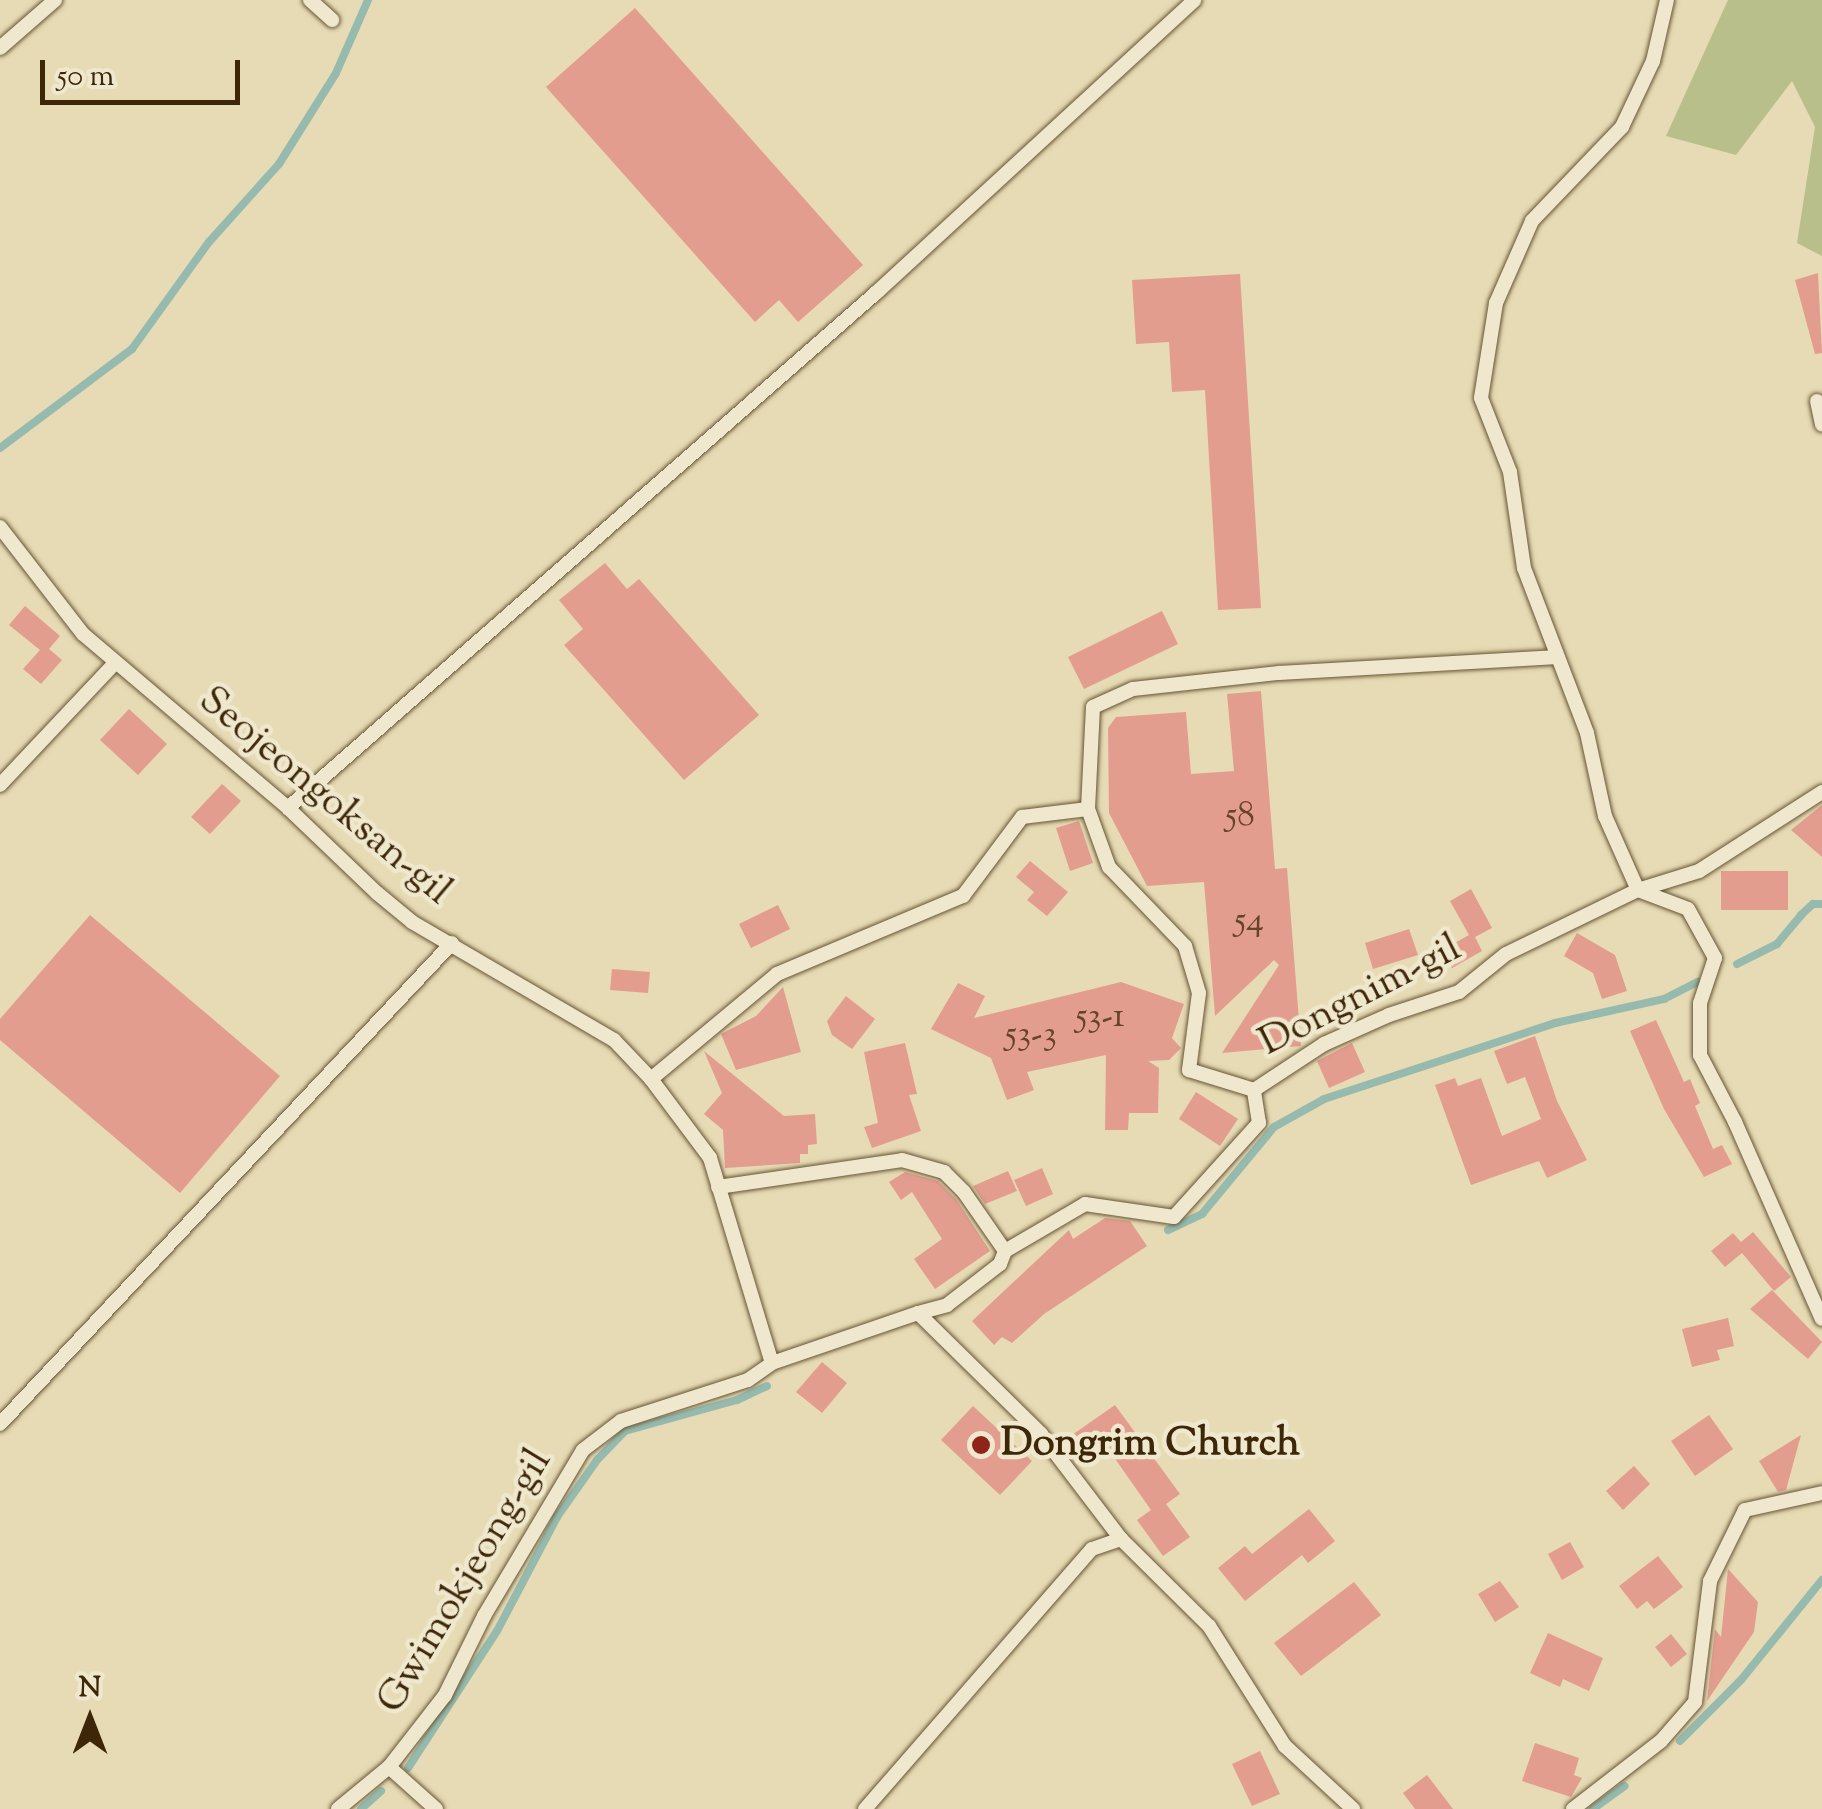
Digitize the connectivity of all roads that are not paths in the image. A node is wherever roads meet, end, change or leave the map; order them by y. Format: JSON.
{"nodes":[{"id":1,"x":55,"y":0,"type":"edge"},
{"id":2,"x":310,"y":0,"type":"edge"},
{"id":3,"x":1194,"y":0,"type":"edge"},
{"id":4,"x":1667,"y":0,"type":"edge"},
{"id":5,"x":332,"y":20,"type":"dead end"},
{"id":6,"x":0,"y":48,"type":"edge"},
{"id":7,"x":1817,"y":401,"type":"dead end"},
{"id":8,"x":1822,"y":424,"type":"edge"},
{"id":9,"x":0,"y":528,"type":"edge"},
{"id":10,"x":1554,"y":657,"type":"junction"},
{"id":11,"x":115,"y":664,"type":"junction"},
{"id":12,"x":0,"y":785,"type":"edge"},
{"id":13,"x":1822,"y":792,"type":"edge"},
{"id":14,"x":288,"y":808,"type":"junction"},
{"id":15,"x":1088,"y":809,"type":"junction"},
{"id":16,"x":1638,"y":890,"type":"junction"},
{"id":17,"x":452,"y":942,"type":"junction"},
{"id":18,"x":651,"y":1080,"type":"junction"},
{"id":19,"x":1254,"y":1090,"type":"junction"},
{"id":20,"x":718,"y":1187,"type":"junction"},
{"id":21,"x":1004,"y":1251,"type":"junction"},
{"id":22,"x":918,"y":1313,"type":"junction"},
{"id":23,"x":1822,"y":1319,"type":"edge"},
{"id":24,"x":772,"y":1363,"type":"junction"},
{"id":25,"x":0,"y":1424,"type":"edge"},
{"id":26,"x":1822,"y":1493,"type":"edge"},
{"id":27,"x":1121,"y":1539,"type":"junction"},
{"id":28,"x":390,"y":1767,"type":"junction"},
{"id":29,"x":338,"y":1809,"type":"edge"},
{"id":30,"x":436,"y":1809,"type":"edge"},
{"id":31,"x":865,"y":1809,"type":"edge"},
{"id":32,"x":1353,"y":1809,"type":"edge"},
{"id":33,"x":1573,"y":1809,"type":"edge"}],
"edges":[{"from":1,"to":6,"type":"lane"},
{"from":2,"to":5,"type":"lane"},
{"from":3,"to":14,"type":"lane"},
{"from":4,"to":10,"type":"lane"},
{"from":7,"to":8,"type":"lane"},
{"from":9,"to":11,"type":"lane","name":"Seojeongoksan-gil"},
{"from":10,"to":15,"type":"lane"},
{"from":10,"to":16,"type":"lane"},
{"from":11,"to":12,"type":"lane"},
{"from":11,"to":14,"type":"lane","name":"Seojeongoksan-gil"},
{"from":13,"to":16,"type":"lane","name":"Dongnim-gil"},
{"from":14,"to":17,"type":"lane","name":"Seojeongoksan-gil"},
{"from":15,"to":18,"type":"lane"},
{"from":15,"to":19,"type":"lane","name":"Dongnim-gil"},
{"from":16,"to":19,"type":"lane","name":"Dongnim-gil"},
{"from":16,"to":23,"type":"lane"},
{"from":17,"to":18,"type":"lane","name":"Seojeongoksan-gil"},
{"from":17,"to":25,"type":"lane"},
{"from":18,"to":20,"type":"lane","name":"Seojeongoksan-gil"},
{"from":19,"to":21,"type":"lane"},
{"from":20,"to":21,"type":"lane"},
{"from":20,"to":24,"type":"lane","name":"Seojeongoksan-gil"},
{"from":21,"to":22,"type":"lane"},
{"from":22,"to":24,"type":"lane"},
{"from":22,"to":27,"type":"lane"},
{"from":24,"to":28,"type":"lane","name":"Gwimokjeong-gil"},
{"from":26,"to":33,"type":"lane"},
{"from":27,"to":31,"type":"lane"},
{"from":27,"to":32,"type":"lane"},
{"from":28,"to":29,"type":"lane","name":"Gwimokjeong-gil"},
{"from":28,"to":30,"type":"lane"}]}
